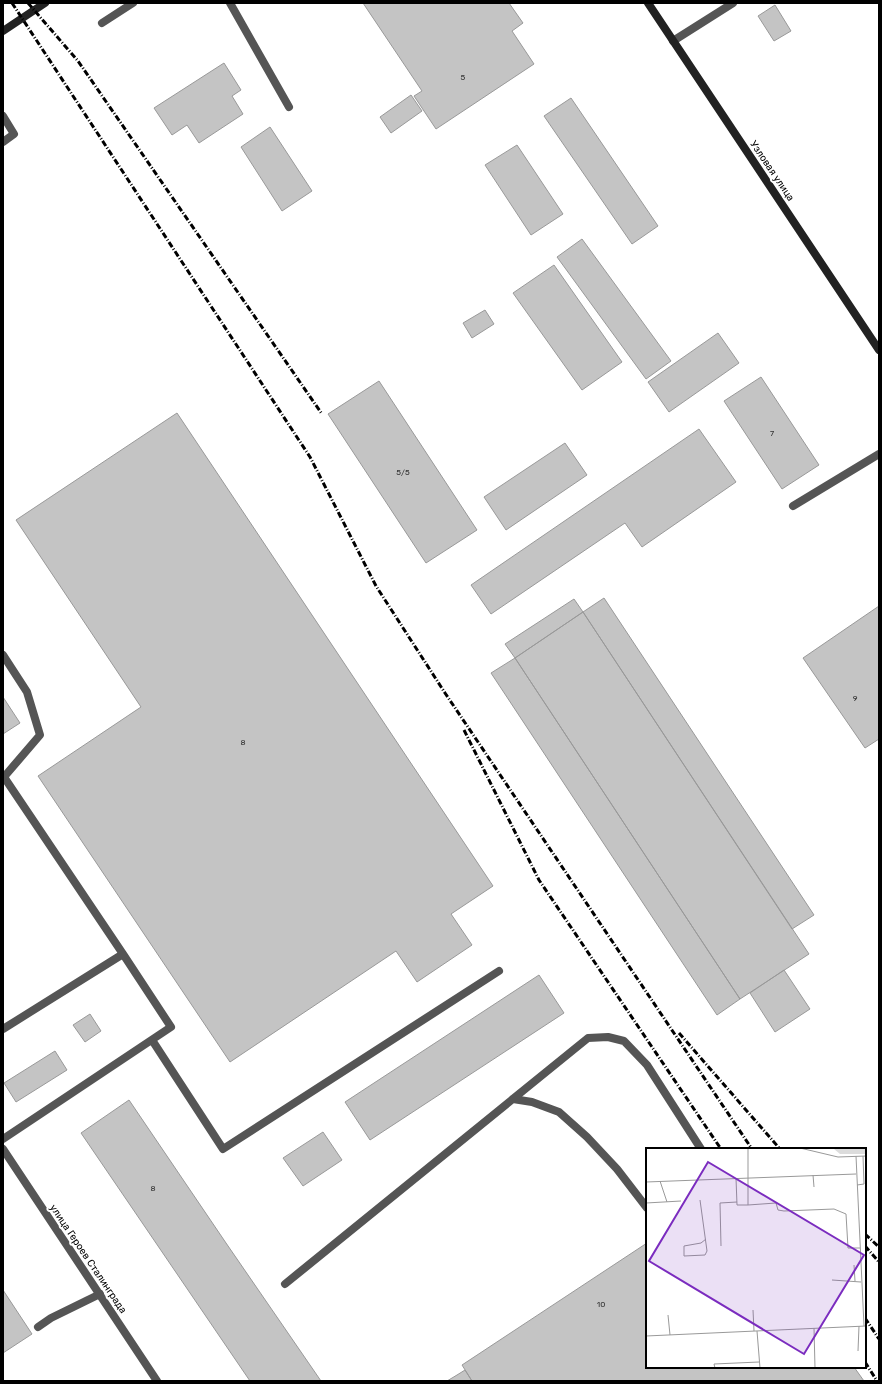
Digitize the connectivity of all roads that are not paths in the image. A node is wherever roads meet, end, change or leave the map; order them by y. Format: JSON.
{"nodes":[{"id":1,"x":46,"y":3,"type":"edge"},
{"id":2,"x":133,"y":3,"type":"edge"},
{"id":3,"x":230,"y":3,"type":"edge"},
{"id":4,"x":648,"y":3,"type":"edge"},
{"id":5,"x":733,"y":3,"type":"edge"},
{"id":6,"x":102,"y":23,"type":"dead end"},
{"id":7,"x":3,"y":31,"type":"edge"},
{"id":8,"x":673,"y":41,"type":"junction"},
{"id":9,"x":289,"y":108,"type":"dead end"},
{"id":10,"x":3,"y":116,"type":"edge"},
{"id":11,"x":3,"y":142,"type":"edge"},
{"id":12,"x":879,"y":350,"type":"edge"},
{"id":13,"x":879,"y":454,"type":"edge"},
{"id":14,"x":793,"y":506,"type":"dead end"},
{"id":15,"x":3,"y":655,"type":"edge"},
{"id":16,"x":123,"y":954,"type":"junction"},
{"id":17,"x":499,"y":971,"type":"dead end"},
{"id":18,"x":3,"y":1029,"type":"edge"},
{"id":19,"x":152,"y":1040,"type":"junction"},
{"id":20,"x":513,"y":1099,"type":"junction"},
{"id":21,"x":3,"y":1139,"type":"edge"},
{"id":22,"x":700,"y":1148,"type":"edge"},
{"id":23,"x":3,"y":1149,"type":"edge"},
{"id":24,"x":646,"y":1207,"type":"edge"},
{"id":25,"x":284,"y":1284,"type":"dead end"},
{"id":26,"x":100,"y":1294,"type":"junction"},
{"id":27,"x":38,"y":1327,"type":"dead end"},
{"id":28,"x":157,"y":1381,"type":"edge"}],
"edges":[{"from":1,"to":7,"type":"street"},
{"from":2,"to":6,"type":"street"},
{"from":3,"to":9,"type":"street"},
{"from":4,"to":8,"type":"street","name":"Узловая улица"},
{"from":5,"to":8,"type":"street"},
{"from":8,"to":12,"type":"street","name":"Узловая улица"},
{"from":10,"to":11,"type":"street"},
{"from":13,"to":14,"type":"street"},
{"from":15,"to":16,"type":"street"},
{"from":16,"to":18,"type":"street"},
{"from":16,"to":19,"type":"street"},
{"from":17,"to":19,"type":"street"},
{"from":19,"to":21,"type":"street"},
{"from":20,"to":22,"type":"street"},
{"from":20,"to":24,"type":"street"},
{"from":20,"to":25,"type":"street"},
{"from":23,"to":26,"type":"street","name":"улица Героев Сталинграда"},
{"from":26,"to":27,"type":"street"},
{"from":26,"to":28,"type":"street","name":"улица Героев Сталинграда"}]}
